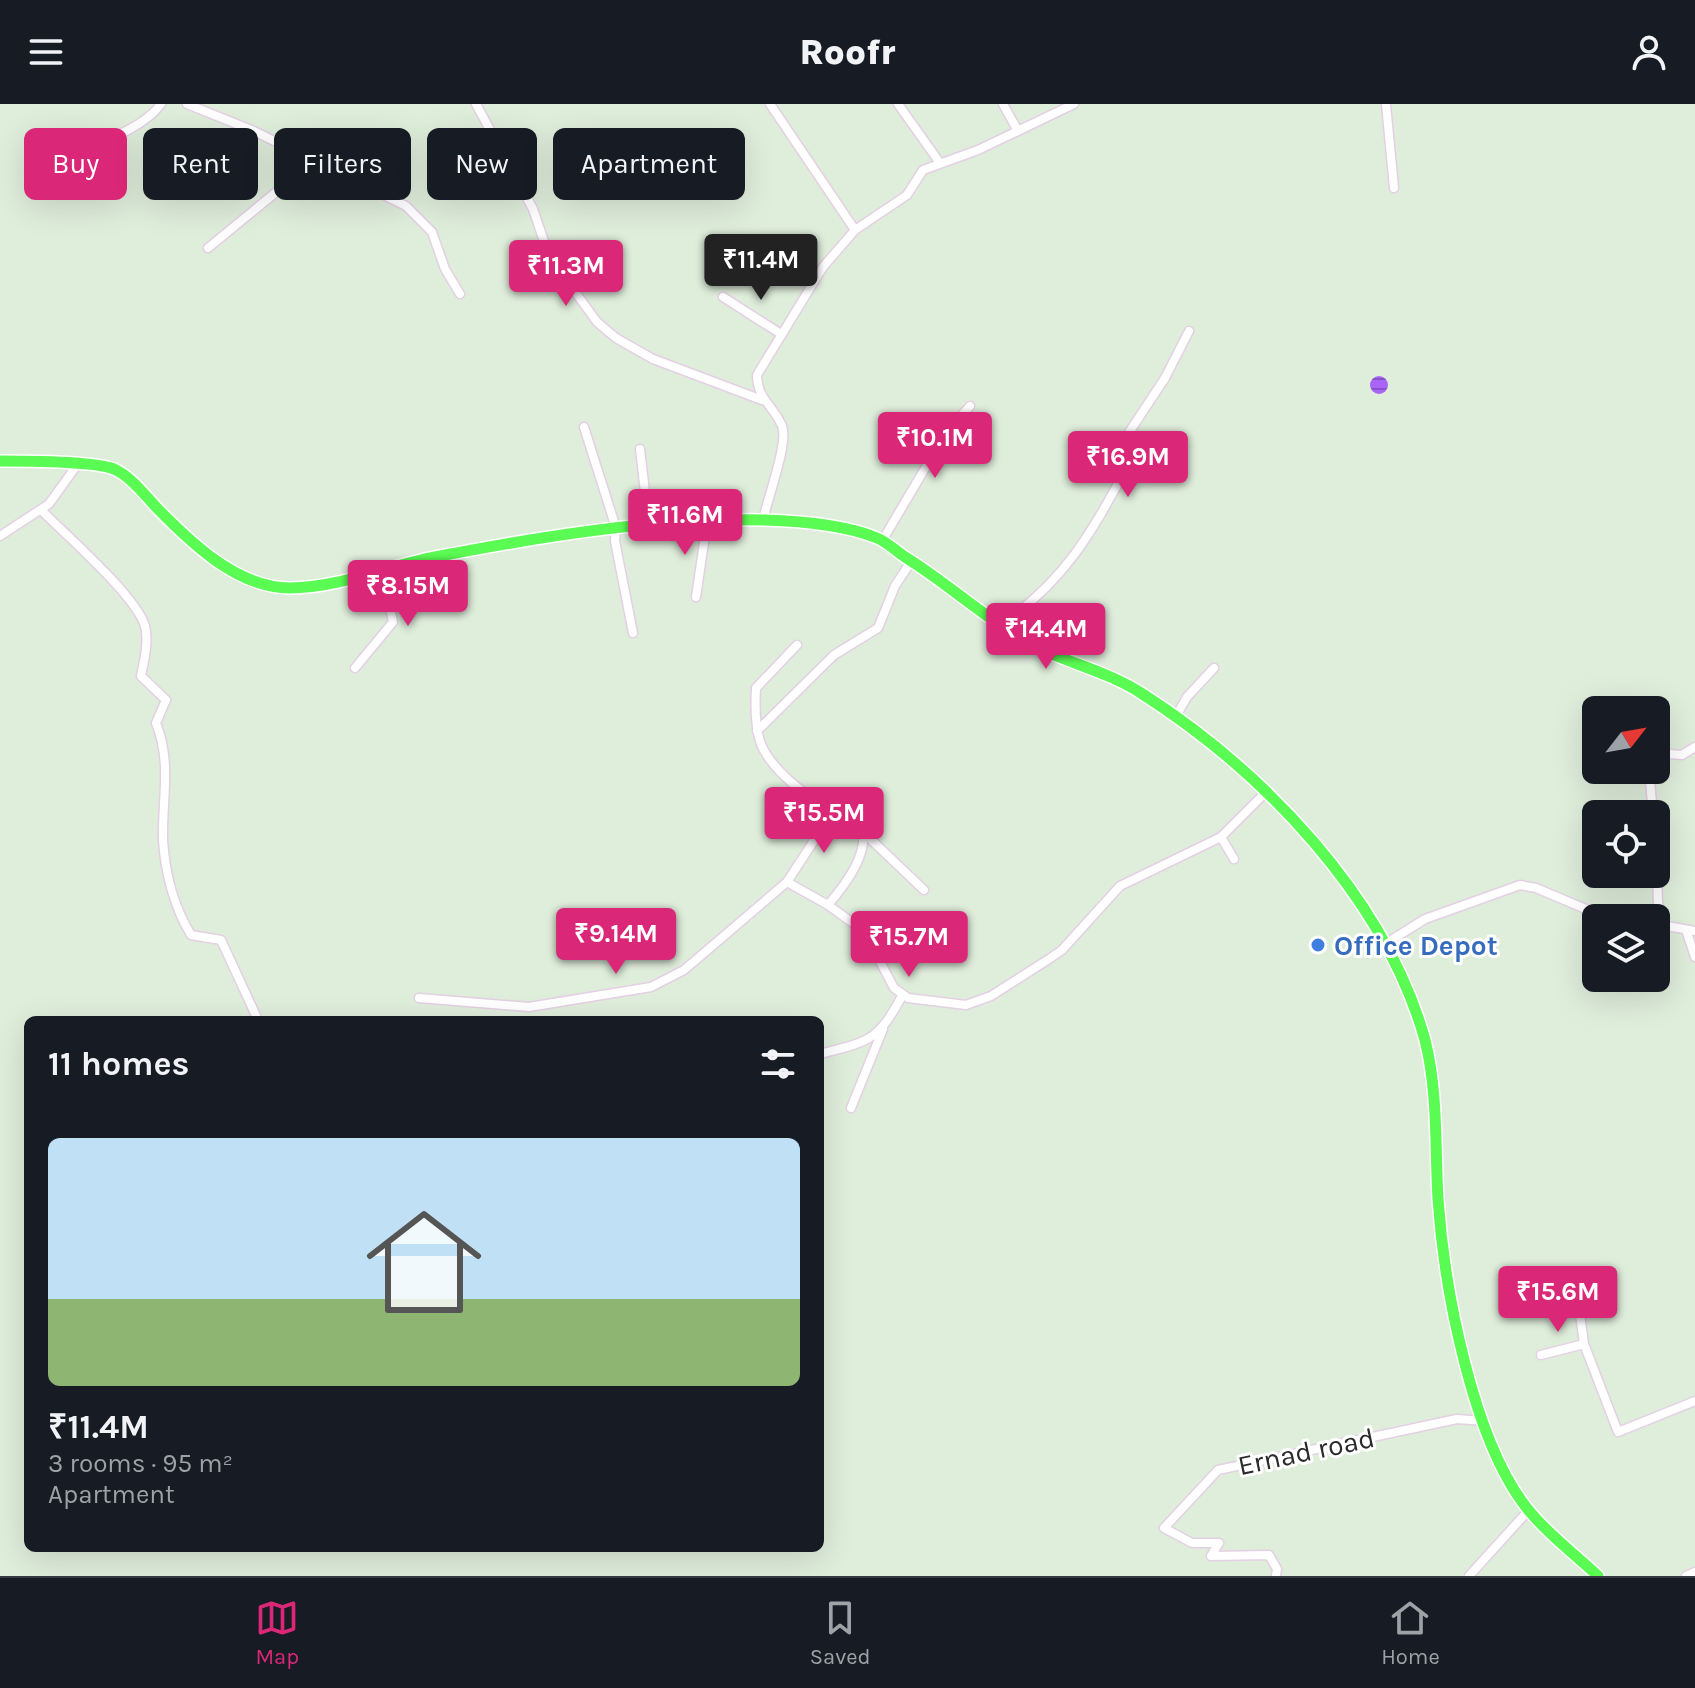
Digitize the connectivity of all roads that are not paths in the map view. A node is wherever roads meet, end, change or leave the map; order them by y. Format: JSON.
{"nodes":[{"id":1,"x":161,"y":104,"type":"edge"},
{"id":2,"x":187,"y":104,"type":"edge"},
{"id":3,"x":476,"y":104,"type":"edge"},
{"id":4,"x":770,"y":104,"type":"edge"},
{"id":5,"x":898,"y":104,"type":"edge"},
{"id":6,"x":1003,"y":104,"type":"edge"},
{"id":7,"x":1074,"y":104,"type":"edge"},
{"id":8,"x":1386,"y":104,"type":"edge"},
{"id":9,"x":127,"y":130,"type":"edge"},
{"id":10,"x":1018,"y":131,"type":"junction"},
{"id":11,"x":274,"y":142,"type":"edge"},
{"id":12,"x":940,"y":163,"type":"junction"},
{"id":13,"x":1394,"y":188,"type":"dead end"},
{"id":14,"x":274,"y":194,"type":"edge"},
{"id":15,"x":393,"y":200,"type":"edge"},
{"id":16,"x":855,"y":230,"type":"junction"},
{"id":17,"x":208,"y":248,"type":"dead end"},
{"id":18,"x":460,"y":294,"type":"dead end"},
{"id":19,"x":723,"y":297,"type":"dead end"},
{"id":20,"x":1189,"y":331,"type":"dead end"},
{"id":21,"x":781,"y":334,"type":"junction"},
{"id":22,"x":763,"y":401,"type":"junction"},
{"id":23,"x":970,"y":406,"type":"dead end"},
{"id":24,"x":584,"y":427,"type":"dead end"},
{"id":25,"x":640,"y":449,"type":"dead end"},
{"id":26,"x":0,"y":461,"type":"edge"},
{"id":27,"x":77,"y":465,"type":"junction"},
{"id":28,"x":41,"y":510,"type":"junction"},
{"id":29,"x":763,"y":520,"type":"junction"},
{"id":30,"x":707,"y":522,"type":"junction"},
{"id":31,"x":649,"y":526,"type":"junction"},
{"id":32,"x":616,"y":528,"type":"junction"},
{"id":33,"x":0,"y":536,"type":"edge"},
{"id":34,"x":882,"y":541,"type":"junction"},
{"id":35,"x":912,"y":560,"type":"junction"},
{"id":36,"x":382,"y":569,"type":"junction"},
{"id":37,"x":696,"y":597,"type":"dead end"},
{"id":38,"x":1001,"y":625,"type":"junction"},
{"id":39,"x":633,"y":633,"type":"dead end"},
{"id":40,"x":797,"y":645,"type":"dead end"},
{"id":41,"x":355,"y":668,"type":"dead end"},
{"id":42,"x":1214,"y":668,"type":"dead end"},
{"id":43,"x":1175,"y":718,"type":"junction"},
{"id":44,"x":757,"y":731,"type":"junction"},
{"id":45,"x":1695,"y":747,"type":"edge"},
{"id":46,"x":1670,"y":754,"type":"edge"},
{"id":47,"x":1265,"y":793,"type":"junction"},
{"id":48,"x":834,"y":810,"type":"junction"},
{"id":49,"x":862,"y":831,"type":"junction"},
{"id":50,"x":1221,"y":837,"type":"junction"},
{"id":51,"x":1234,"y":859,"type":"dead end"},
{"id":52,"x":787,"y":882,"type":"junction"},
{"id":53,"x":924,"y":890,"type":"dead end"},
{"id":54,"x":828,"y":905,"type":"junction"},
{"id":55,"x":1582,"y":907,"type":"edge"},
{"id":56,"x":1670,"y":926,"type":"edge"},
{"id":57,"x":1691,"y":930,"type":"edge"},
{"id":58,"x":1385,"y":944,"type":"junction"},
{"id":59,"x":1695,"y":957,"type":"edge"},
{"id":60,"x":903,"y":994,"type":"junction"},
{"id":61,"x":419,"y":998,"type":"dead end"},
{"id":62,"x":256,"y":1016,"type":"edge"},
{"id":63,"x":883,"y":1028,"type":"junction"},
{"id":64,"x":824,"y":1053,"type":"edge"},
{"id":65,"x":851,"y":1108,"type":"dead end"},
{"id":66,"x":1577,"y":1292,"type":"dead end"},
{"id":67,"x":1584,"y":1344,"type":"junction"},
{"id":68,"x":1541,"y":1355,"type":"dead end"},
{"id":69,"x":1695,"y":1401,"type":"edge"},
{"id":70,"x":1484,"y":1421,"type":"junction"},
{"id":71,"x":1528,"y":1511,"type":"junction"},
{"id":72,"x":1695,"y":1572,"type":"edge"},
{"id":73,"x":1276,"y":1576,"type":"edge"},
{"id":74,"x":1469,"y":1576,"type":"edge"},
{"id":75,"x":1598,"y":1576,"type":"edge"},
{"id":76,"x":1686,"y":1576,"type":"edge"}],
"edges":[{"from":1,"to":9,"type":"street"},
{"from":2,"to":11,"type":"street"},
{"from":3,"to":22,"type":"street"},
{"from":4,"to":16,"type":"street"},
{"from":5,"to":12,"type":"street"},
{"from":6,"to":10,"type":"street"},
{"from":7,"to":10,"type":"street"},
{"from":8,"to":13,"type":"street"},
{"from":10,"to":12,"type":"street"},
{"from":12,"to":16,"type":"street"},
{"from":14,"to":17,"type":"street"},
{"from":15,"to":18,"type":"street"},
{"from":16,"to":21,"type":"street"},
{"from":19,"to":21,"type":"street"},
{"from":20,"to":38,"type":"street"},
{"from":21,"to":22,"type":"street"},
{"from":22,"to":29,"type":"street"},
{"from":23,"to":34,"type":"street"},
{"from":24,"to":32,"type":"street"},
{"from":25,"to":31,"type":"street"},
{"from":26,"to":27,"type":"main road"},
{"from":27,"to":28,"type":"street"},
{"from":27,"to":36,"type":"main road"},
{"from":28,"to":33,"type":"street"},
{"from":28,"to":62,"type":"street"},
{"from":29,"to":30,"type":"main road"},
{"from":29,"to":34,"type":"main road"},
{"from":30,"to":31,"type":"main road"},
{"from":30,"to":37,"type":"street"},
{"from":31,"to":32,"type":"main road"},
{"from":32,"to":36,"type":"main road"},
{"from":32,"to":39,"type":"street"},
{"from":34,"to":35,"type":"main road"},
{"from":35,"to":38,"type":"main road"},
{"from":35,"to":44,"type":"street"},
{"from":36,"to":41,"type":"street"},
{"from":38,"to":43,"type":"main road"},
{"from":40,"to":44,"type":"street"},
{"from":42,"to":43,"type":"street"},
{"from":43,"to":47,"type":"main road"},
{"from":44,"to":48,"type":"street"},
{"from":45,"to":46,"type":"street"},
{"from":47,"to":50,"type":"street"},
{"from":47,"to":58,"type":"main road"},
{"from":48,"to":49,"type":"street"},
{"from":48,"to":52,"type":"street"},
{"from":49,"to":53,"type":"street"},
{"from":49,"to":54,"type":"street"},
{"from":50,"to":51,"type":"street"},
{"from":50,"to":60,"type":"street"},
{"from":52,"to":54,"type":"street"},
{"from":52,"to":61,"type":"street"},
{"from":54,"to":60,"type":"street"},
{"from":55,"to":58,"type":"street"},
{"from":56,"to":57,"type":"street"},
{"from":57,"to":59,"type":"street"},
{"from":58,"to":70,"type":"main road"},
{"from":60,"to":63,"type":"street"},
{"from":63,"to":64,"type":"street"},
{"from":63,"to":65,"type":"street"},
{"from":66,"to":67,"type":"street"},
{"from":67,"to":68,"type":"street"},
{"from":67,"to":69,"type":"street"},
{"from":70,"to":71,"type":"main road"},
{"from":70,"to":73,"type":"street","name":"Ernad road"},
{"from":71,"to":74,"type":"street"},
{"from":71,"to":75,"type":"main road"},
{"from":72,"to":76,"type":"street"}]}
